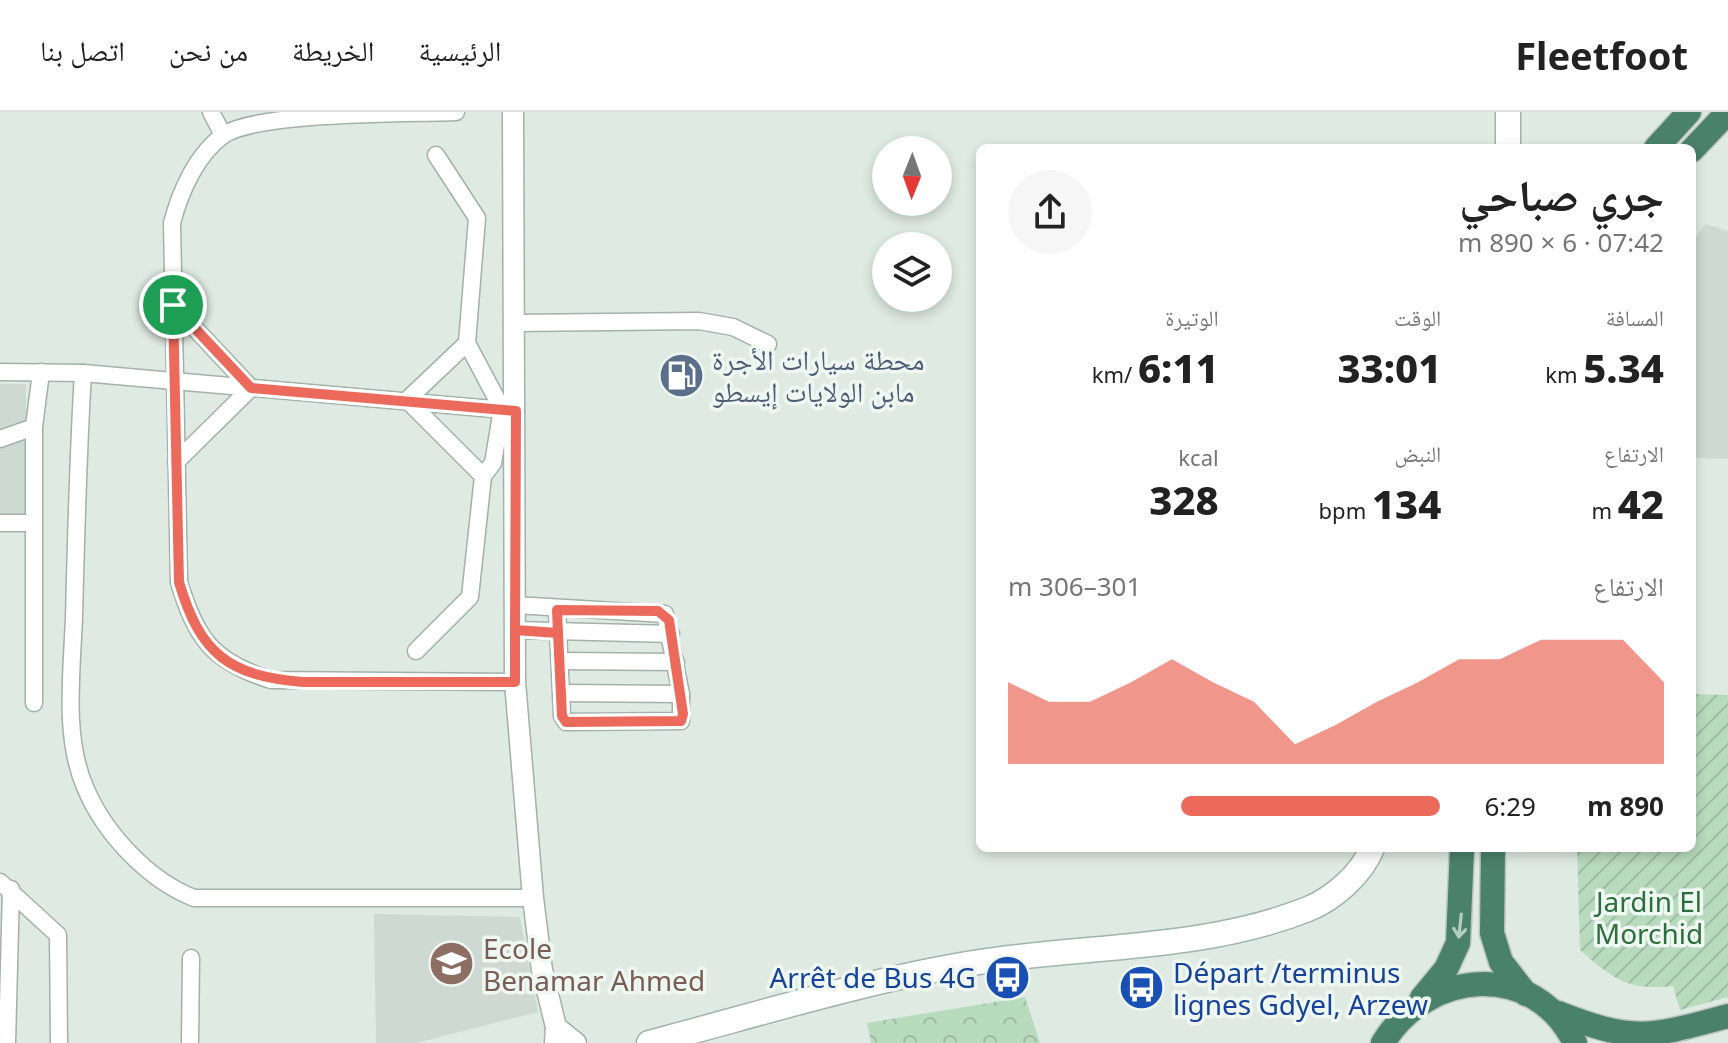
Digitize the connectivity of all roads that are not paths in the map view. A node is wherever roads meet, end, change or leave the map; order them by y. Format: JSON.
{"nodes":[{"id":1,"x":211,"y":112,"type":"edge"},
{"id":2,"x":456,"y":112,"type":"edge"},
{"id":3,"x":513,"y":112,"type":"edge"},
{"id":4,"x":1508,"y":112,"type":"edge"},
{"id":5,"x":1689,"y":112,"type":"edge"},
{"id":6,"x":328,"y":114,"type":"edge"},
{"id":7,"x":1725,"y":121,"type":"edge"},
{"id":8,"x":223,"y":135,"type":"junction"},
{"id":9,"x":1508,"y":144,"type":"edge"},
{"id":10,"x":1660,"y":144,"type":"edge"},
{"id":11,"x":1696,"y":146,"type":"edge"},
{"id":12,"x":436,"y":155,"type":"dead end"},
{"id":13,"x":173,"y":305,"type":"junction"},
{"id":14,"x":515,"y":323,"type":"junction"},
{"id":15,"x":467,"y":343,"type":"junction"},
{"id":16,"x":768,"y":344,"type":"dead end"},
{"id":17,"x":0,"y":372,"type":"edge"},
{"id":18,"x":41,"y":372,"type":"junction"},
{"id":19,"x":83,"y":373,"type":"junction"},
{"id":20,"x":174,"y":381,"type":"junction"},
{"id":21,"x":251,"y":388,"type":"junction"},
{"id":22,"x":407,"y":400,"type":"junction"},
{"id":23,"x":509,"y":410,"type":"junction"},
{"id":24,"x":34,"y":427,"type":"junction"},
{"id":25,"x":0,"y":439,"type":"edge"},
{"id":26,"x":176,"y":462,"type":"junction"},
{"id":27,"x":483,"y":476,"type":"junction"},
{"id":28,"x":0,"y":523,"type":"edge"},
{"id":29,"x":33,"y":523,"type":"junction"},
{"id":30,"x":515,"y":605,"type":"junction"},
{"id":31,"x":557,"y":610,"type":"junction"},
{"id":32,"x":515,"y":630,"type":"junction"},
{"id":33,"x":558,"y":633,"type":"junction"},
{"id":34,"x":671,"y":634,"type":"junction"},
{"id":35,"x":416,"y":651,"type":"dead end"},
{"id":36,"x":560,"y":661,"type":"junction"},
{"id":37,"x":676,"y":662,"type":"junction"},
{"id":38,"x":515,"y":682,"type":"junction"},
{"id":39,"x":562,"y":693,"type":"junction"},
{"id":40,"x":681,"y":694,"type":"junction"},
{"id":41,"x":34,"y":703,"type":"dead end"},
{"id":42,"x":1369,"y":852,"type":"edge"},
{"id":43,"x":1462,"y":852,"type":"edge"},
{"id":44,"x":1493,"y":852,"type":"edge"},
{"id":45,"x":6,"y":886,"type":"edge"},
{"id":46,"x":533,"y":898,"type":"junction"},
{"id":47,"x":191,"y":958,"type":"dead end"},
{"id":48,"x":1526,"y":994,"type":"junction"},
{"id":49,"x":1418,"y":1003,"type":"junction"},
{"id":50,"x":1548,"y":1008,"type":"junction"},
{"id":51,"x":1728,"y":1016,"type":"edge"},
{"id":52,"x":1728,"y":1028,"type":"edge"},
{"id":53,"x":555,"y":1035,"type":"edge"},
{"id":54,"x":1696,"y":1040,"type":"edge"},
{"id":55,"x":7,"y":1043,"type":"edge"},
{"id":56,"x":59,"y":1043,"type":"edge"},
{"id":57,"x":190,"y":1043,"type":"edge"},
{"id":58,"x":576,"y":1043,"type":"edge"},
{"id":59,"x":649,"y":1043,"type":"edge"},
{"id":60,"x":1383,"y":1043,"type":"edge"},
{"id":61,"x":1575,"y":1043,"type":"edge"},
{"id":62,"x":1672,"y":1043,"type":"edge"}],
"edges":[{"from":1,"to":8,"type":"street"},
{"from":2,"to":6,"type":"street"},
{"from":3,"to":14,"type":"street"},
{"from":4,"to":9,"type":"main road"},
{"from":5,"to":10,"type":"highway"},
{"from":6,"to":8,"type":"street"},
{"from":7,"to":11,"type":"highway"},
{"from":8,"to":13,"type":"street"},
{"from":12,"to":15,"type":"street"},
{"from":13,"to":20,"type":"street"},
{"from":13,"to":21,"type":"street"},
{"from":14,"to":16,"type":"street"},
{"from":14,"to":23,"type":"street"},
{"from":15,"to":22,"type":"street"},
{"from":15,"to":23,"type":"street"},
{"from":17,"to":18,"type":"street"},
{"from":18,"to":19,"type":"street"},
{"from":18,"to":24,"type":"street"},
{"from":19,"to":20,"type":"street"},
{"from":19,"to":46,"type":"street"},
{"from":20,"to":21,"type":"street"},
{"from":20,"to":26,"type":"street"},
{"from":21,"to":22,"type":"street"},
{"from":21,"to":26,"type":"street"},
{"from":22,"to":23,"type":"street"},
{"from":22,"to":27,"type":"street"},
{"from":23,"to":27,"type":"street"},
{"from":23,"to":30,"type":"street"},
{"from":24,"to":25,"type":"street"},
{"from":24,"to":29,"type":"street"},
{"from":26,"to":38,"type":"street"},
{"from":27,"to":35,"type":"street"},
{"from":28,"to":29,"type":"street"},
{"from":29,"to":41,"type":"street"},
{"from":30,"to":31,"type":"street"},
{"from":30,"to":32,"type":"street"},
{"from":31,"to":33,"type":"street"},
{"from":31,"to":34,"type":"street"},
{"from":32,"to":33,"type":"street"},
{"from":32,"to":38,"type":"street"},
{"from":33,"to":34,"type":"street"},
{"from":33,"to":36,"type":"street"},
{"from":34,"to":37,"type":"street"},
{"from":36,"to":37,"type":"street"},
{"from":36,"to":39,"type":"street"},
{"from":37,"to":40,"type":"street"},
{"from":38,"to":46,"type":"street"},
{"from":39,"to":40,"type":"street"},
{"from":39,"to":40,"type":"street"},
{"from":42,"to":59,"type":"main road"},
{"from":43,"to":49,"type":"highway","one_way":true},
{"from":44,"to":48,"type":"highway"},
{"from":45,"to":55,"type":"street"},
{"from":45,"to":56,"type":"street"},
{"from":46,"to":53,"type":"street"},
{"from":47,"to":57,"type":"street"},
{"from":48,"to":49,"type":"highway"},
{"from":48,"to":50,"type":"highway"},
{"from":49,"to":60,"type":"highway"},
{"from":50,"to":51,"type":"highway"},
{"from":50,"to":61,"type":"highway"},
{"from":52,"to":54,"type":"highway"},
{"from":53,"to":58,"type":"street"},
{"from":54,"to":62,"type":"highway"}]}
